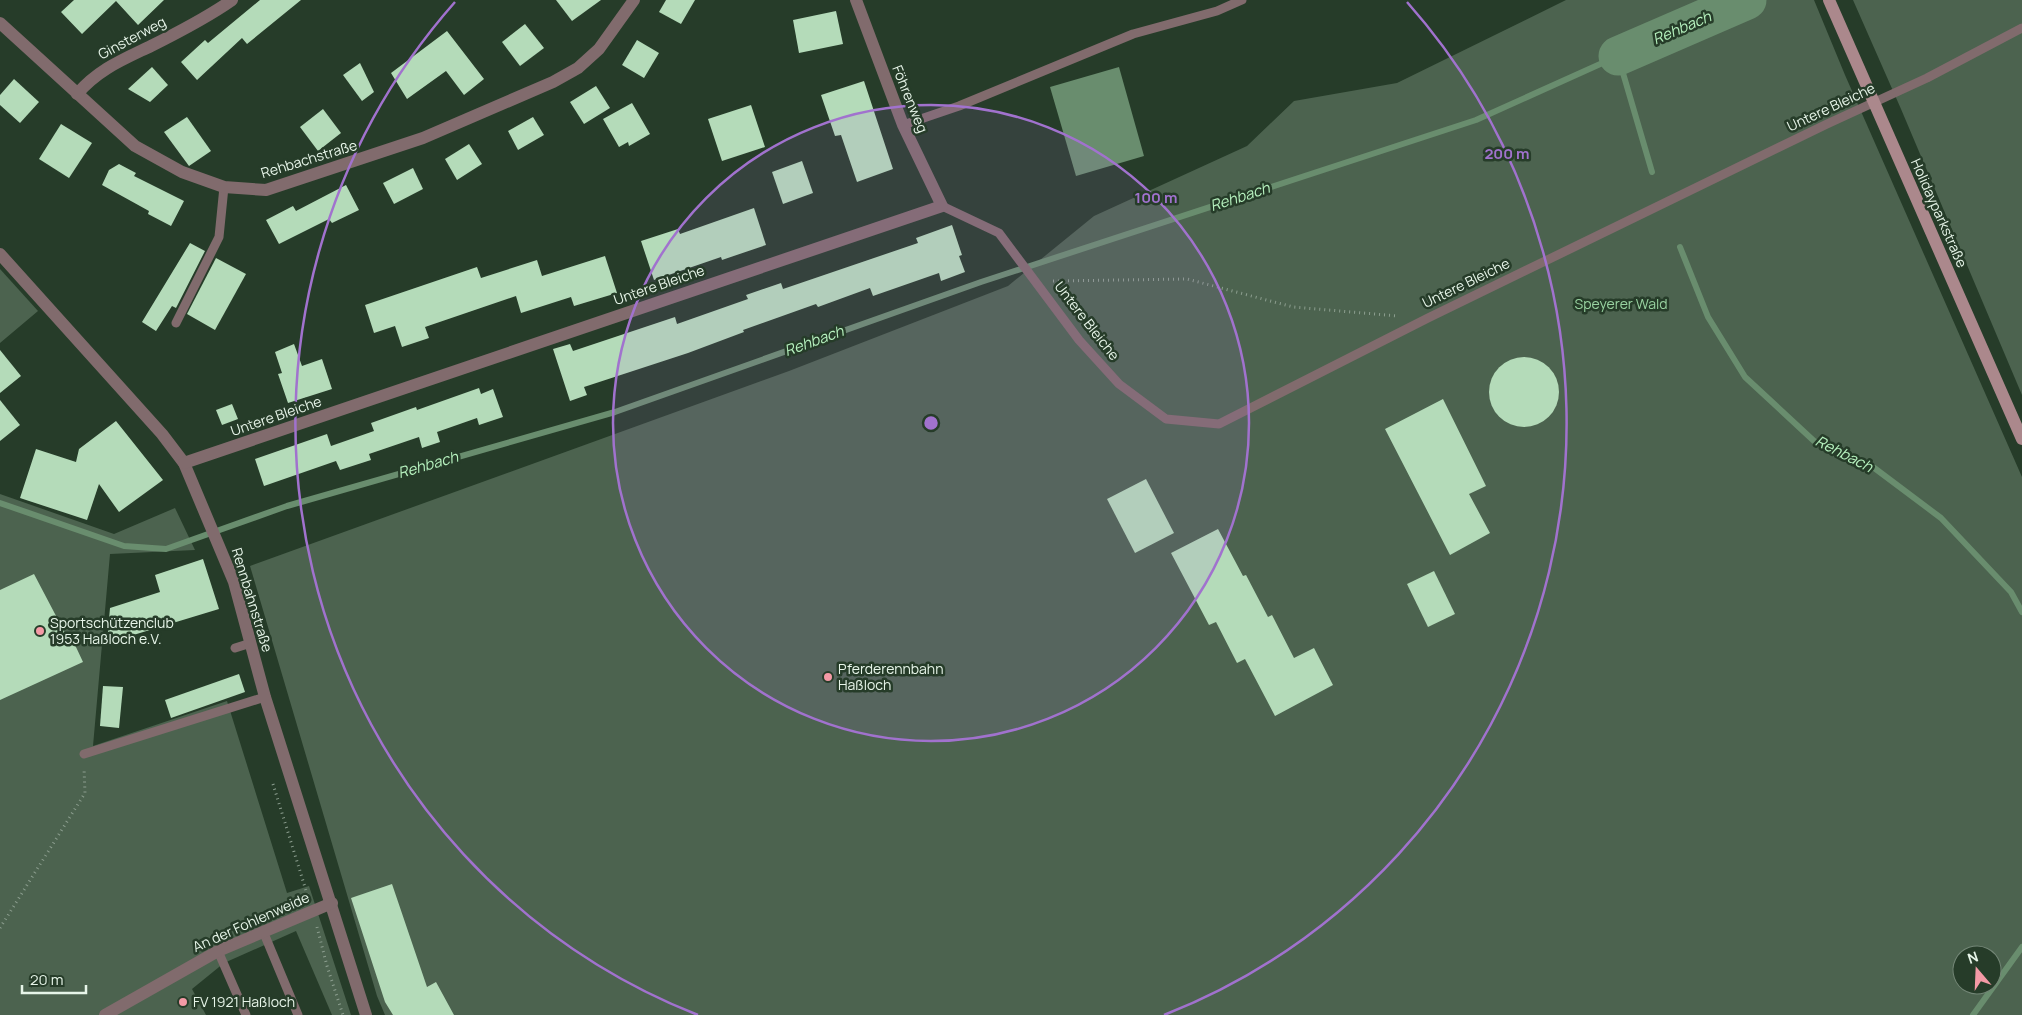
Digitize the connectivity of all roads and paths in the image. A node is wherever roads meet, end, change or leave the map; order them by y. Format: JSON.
{"nodes":[{"id":1,"x":232,"y":0,"type":"edge"},
{"id":2,"x":634,"y":0,"type":"edge"},
{"id":3,"x":856,"y":0,"type":"edge"},
{"id":4,"x":1242,"y":0,"type":"edge"},
{"id":5,"x":1829,"y":1,"type":"edge"},
{"id":6,"x":0,"y":23,"type":"edge"},
{"id":7,"x":2022,"y":28,"type":"edge"},
{"id":8,"x":77,"y":94,"type":"junction"},
{"id":9,"x":903,"y":125,"type":"junction"},
{"id":10,"x":224,"y":186,"type":"junction"},
{"id":11,"x":942,"y":206,"type":"junction"},
{"id":12,"x":0,"y":254,"type":"edge"},
{"id":13,"x":1037,"y":282,"type":"junction"},
{"id":14,"x":1399,"y":316,"type":"dead end"},
{"id":15,"x":176,"y":323,"type":"dead end"},
{"id":16,"x":2022,"y":439,"type":"edge"},
{"id":17,"x":184,"y":463,"type":"junction"},
{"id":18,"x":251,"y":643,"type":"junction"},
{"id":19,"x":235,"y":648,"type":"dead end"},
{"id":20,"x":265,"y":697,"type":"junction"},
{"id":21,"x":84,"y":754,"type":"joint"},
{"id":22,"x":332,"y":903,"type":"junction"},
{"id":23,"x":312,"y":911,"type":"junction"},
{"id":24,"x":0,"y":928,"type":"edge"},
{"id":25,"x":263,"y":931,"type":"junction"},
{"id":26,"x":218,"y":951,"type":"junction"},
{"id":27,"x":104,"y":1015,"type":"edge"},
{"id":28,"x":246,"y":1015,"type":"edge"},
{"id":29,"x":298,"y":1015,"type":"edge"},
{"id":30,"x":343,"y":1015,"type":"edge"},
{"id":31,"x":366,"y":1015,"type":"edge"}],
"edges":[{"from":1,"to":8,"type":"street","name":"Ginsterweg"},
{"from":2,"to":10,"type":"street","name":"Rehbachstraße"},
{"from":3,"to":9,"type":"street","name":"Föhrenweg"},
{"from":4,"to":9,"type":"lane"},
{"from":5,"to":16,"type":"main road","name":"Holidayparkstraße"},
{"from":6,"to":8,"type":"street","name":"Rehbachstraße"},
{"from":7,"to":13,"type":"lane","name":"Untere Bleiche"},
{"from":8,"to":10,"type":"street","name":"Rehbachstraße"},
{"from":9,"to":11,"type":"street","name":"Föhrenweg"},
{"from":10,"to":15,"type":"lane"},
{"from":11,"to":13,"type":"lane","name":"Untere Bleiche"},
{"from":11,"to":17,"type":"street","name":"Untere Bleiche"},
{"from":12,"to":17,"type":"street","name":"Rennbahnstraße"},
{"from":13,"to":14,"type":"path"},
{"from":17,"to":18,"type":"street","name":"Rennbahnstraße"},
{"from":18,"to":19,"type":"lane"},
{"from":18,"to":20,"type":"street","name":"Rennbahnstraße"},
{"from":20,"to":21,"type":"lane"},
{"from":20,"to":22,"type":"street","name":"Rennbahnstraße"},
{"from":21,"to":24,"type":"path"},
{"from":22,"to":23,"type":"street","name":"An der Fohlenweide"},
{"from":22,"to":31,"type":"street","name":"Rennbahnstraße"},
{"from":23,"to":25,"type":"street","name":"An der Fohlenweide"},
{"from":23,"to":30,"type":"path"},
{"from":25,"to":26,"type":"street","name":"An der Fohlenweide"},
{"from":25,"to":29,"type":"lane"},
{"from":26,"to":27,"type":"street","name":"An der Fohlenweide"},
{"from":26,"to":28,"type":"lane"}]}
